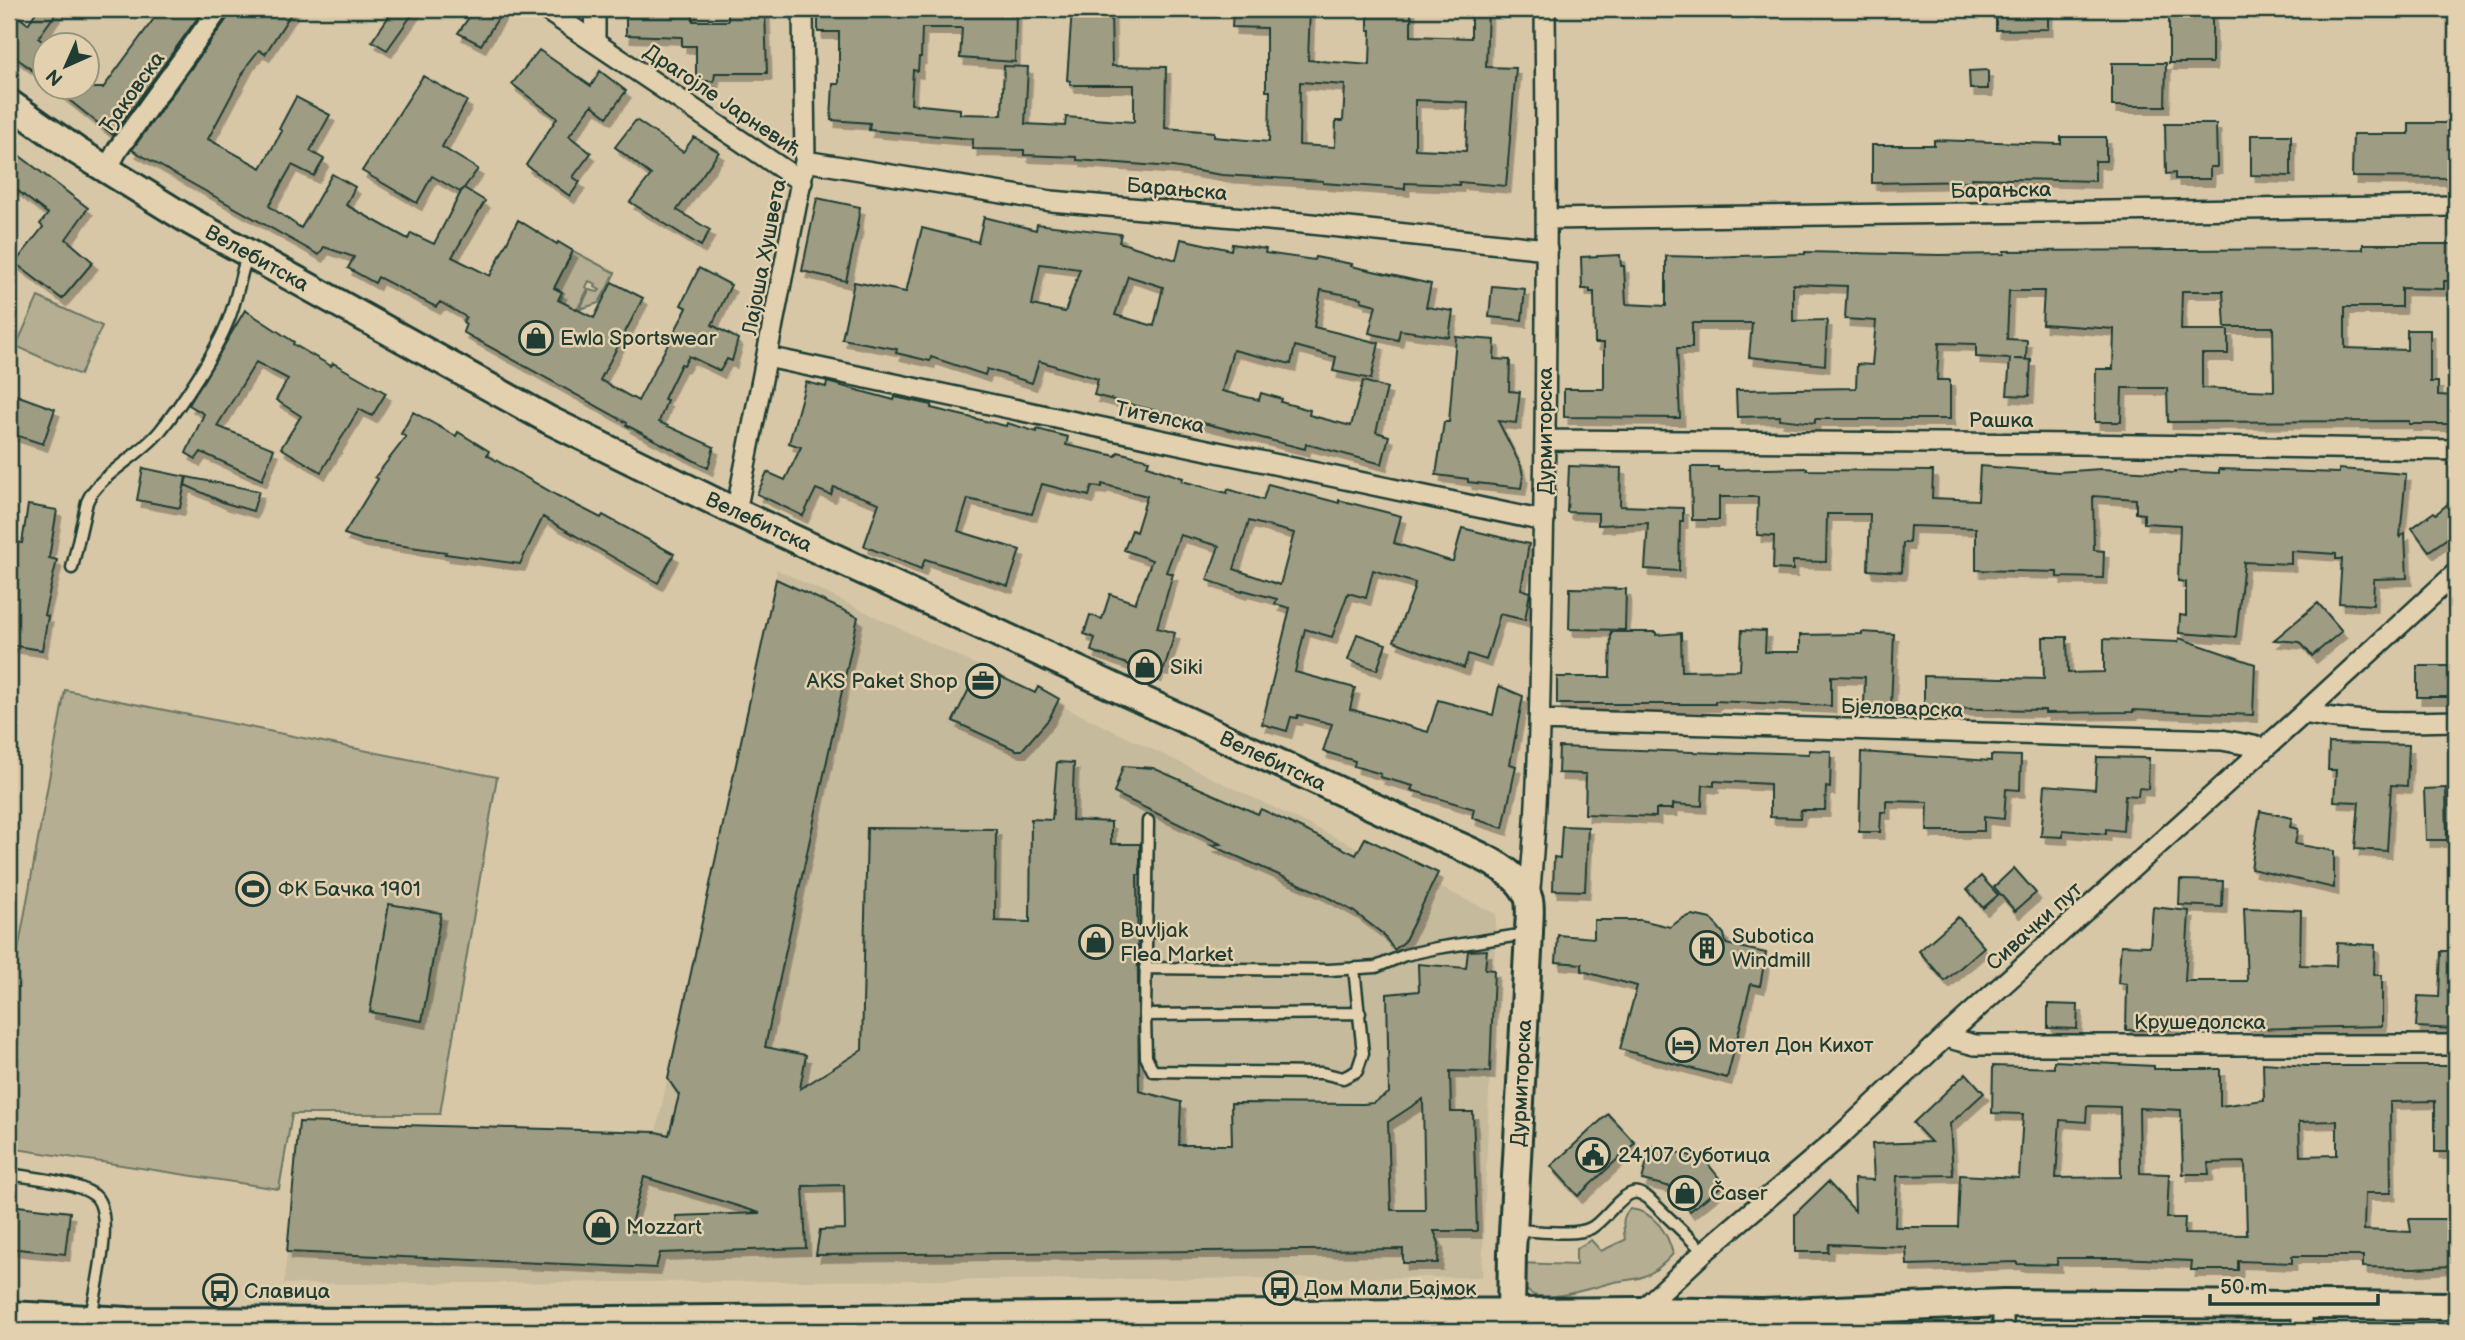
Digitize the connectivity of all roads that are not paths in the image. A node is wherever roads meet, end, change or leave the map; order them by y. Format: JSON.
{"nodes":[{"id":1,"x":219,"y":9,"type":"edge"},
{"id":2,"x":545,"y":9,"type":"edge"},
{"id":3,"x":595,"y":9,"type":"edge"},
{"id":4,"x":803,"y":9,"type":"edge"},
{"id":5,"x":1545,"y":9,"type":"edge"},
{"id":6,"x":595,"y":42,"type":"junction"},
{"id":7,"x":9,"y":103,"type":"edge"},
{"id":8,"x":806,"y":161,"type":"junction"},
{"id":9,"x":107,"y":169,"type":"junction"},
{"id":10,"x":802,"y":182,"type":"junction"},
{"id":11,"x":2456,"y":206,"type":"edge"},
{"id":12,"x":1547,"y":219,"type":"junction"},
{"id":13,"x":1546,"y":249,"type":"junction"},
{"id":14,"x":248,"y":253,"type":"junction"},
{"id":15,"x":767,"y":357,"type":"junction"},
{"id":16,"x":1545,"y":440,"type":"junction"},
{"id":17,"x":2456,"y":450,"type":"edge"},
{"id":18,"x":736,"y":512,"type":"junction"},
{"id":19,"x":1544,"y":521,"type":"junction"},
{"id":20,"x":72,"y":568,"type":"dead end"},
{"id":21,"x":2456,"y":573,"type":"edge"},
{"id":22,"x":2304,"y":713,"type":"junction"},
{"id":23,"x":1539,"y":720,"type":"junction"},
{"id":24,"x":2456,"y":721,"type":"edge"},
{"id":25,"x":2264,"y":748,"type":"junction"},
{"id":26,"x":1148,"y":821,"type":"dead end"},
{"id":27,"x":1533,"y":853,"type":"junction"},
{"id":28,"x":1504,"y":870,"type":"junction"},
{"id":29,"x":1529,"y":899,"type":"junction"},
{"id":30,"x":1530,"y":933,"type":"junction"},
{"id":31,"x":1145,"y":968,"type":"junction"},
{"id":32,"x":1354,"y":968,"type":"junction"},
{"id":33,"x":1360,"y":1013,"type":"junction"},
{"id":34,"x":1145,"y":1015,"type":"junction"},
{"id":35,"x":1945,"y":1037,"type":"junction"},
{"id":36,"x":2456,"y":1045,"type":"edge"},
{"id":37,"x":9,"y":1174,"type":"edge"},
{"id":38,"x":1514,"y":1230,"type":"junction"},
{"id":39,"x":1704,"y":1252,"type":"junction"},
{"id":40,"x":2003,"y":1303,"type":"junction"},
{"id":41,"x":2456,"y":1306,"type":"edge"},
{"id":42,"x":1641,"y":1311,"type":"junction"},
{"id":43,"x":1511,"y":1312,"type":"junction"},
{"id":44,"x":9,"y":1315,"type":"edge"},
{"id":45,"x":2302,"y":1319,"type":"edge"},
{"id":46,"x":1762,"y":1322,"type":"edge"},
{"id":47,"x":1463,"y":1323,"type":"edge"},
{"id":48,"x":88,"y":1325,"type":"edge"},
{"id":49,"x":728,"y":1325,"type":"edge"},
{"id":50,"x":371,"y":1327,"type":"edge"},
{"id":51,"x":2003,"y":1331,"type":"edge"}],
"edges":[{"from":1,"to":9,"type":"street","name":"Ђаковска"},
{"from":2,"to":6,"type":"street","name":"Драгојле Јарневић"},
{"from":3,"to":6,"type":"street"},
{"from":4,"to":8,"type":"street","name":"Лајоша Хушвета"},
{"from":5,"to":12,"type":"street","name":"Дурмиторска"},
{"from":6,"to":10,"type":"street","name":"Драгојле Јарневић"},
{"from":7,"to":9,"type":"main road","name":"Велебитска"},
{"from":8,"to":10,"type":"street","name":"Лајоша Хушвета"},
{"from":8,"to":13,"type":"street","name":"Барањска"},
{"from":9,"to":14,"type":"main road","name":"Велебитска"},
{"from":10,"to":15,"type":"street","name":"Лајоша Хушвета"},
{"from":11,"to":12,"type":"street","name":"Барањска"},
{"from":12,"to":13,"type":"street","name":"Дурмиторска"},
{"from":13,"to":16,"type":"street","name":"Дурмиторска"},
{"from":14,"to":18,"type":"main road","name":"Велебитска"},
{"from":14,"to":20,"type":"lane"},
{"from":15,"to":18,"type":"street","name":"Лајоша Хушвета"},
{"from":15,"to":19,"type":"street","name":"Тителска"},
{"from":16,"to":17,"type":"street","name":"Рашка"},
{"from":16,"to":19,"type":"street","name":"Дурмиторска"},
{"from":18,"to":28,"type":"main road","name":"Велебитска"},
{"from":19,"to":23,"type":"street","name":"Дурмиторска"},
{"from":21,"to":22,"type":"street","name":"Сивачки пут"},
{"from":22,"to":24,"type":"street"},
{"from":22,"to":25,"type":"street","name":"Сивачки пут"},
{"from":23,"to":25,"type":"street","name":"Бјеловарска"},
{"from":23,"to":27,"type":"street","name":"Дурмиторска"},
{"from":25,"to":35,"type":"street","name":"Сивачки пут"},
{"from":26,"to":31,"type":"lane"},
{"from":27,"to":28,"type":"street"},
{"from":27,"to":29,"type":"street","name":"Дурмиторска"},
{"from":28,"to":29,"type":"main road","name":"Велебитска"},
{"from":29,"to":30,"type":"main road","name":"Дурмиторска"},
{"from":30,"to":32,"type":"lane"},
{"from":30,"to":38,"type":"main road","name":"Дурмиторска"},
{"from":31,"to":32,"type":"lane"},
{"from":31,"to":34,"type":"lane"},
{"from":32,"to":33,"type":"lane"},
{"from":33,"to":34,"type":"lane"},
{"from":33,"to":34,"type":"lane"},
{"from":35,"to":36,"type":"street","name":"Крушедолска"},
{"from":35,"to":39,"type":"street","name":"Сивачки пут"},
{"from":37,"to":48,"type":"lane"},
{"from":38,"to":39,"type":"lane"},
{"from":38,"to":43,"type":"main road","name":"Дурмиторска"},
{"from":39,"to":42,"type":"street","name":"Сивачки пут"},
{"from":40,"to":45,"type":"main road"},
{"from":40,"to":46,"type":"main road"},
{"from":40,"to":51,"type":"street"},
{"from":41,"to":45,"type":"main road"},
{"from":42,"to":43,"type":"main road"},
{"from":42,"to":46,"type":"main road"},
{"from":43,"to":47,"type":"main road"},
{"from":44,"to":48,"type":"main road"},
{"from":47,"to":49,"type":"main road"},
{"from":48,"to":50,"type":"main road"},
{"from":49,"to":50,"type":"main road"}]}
